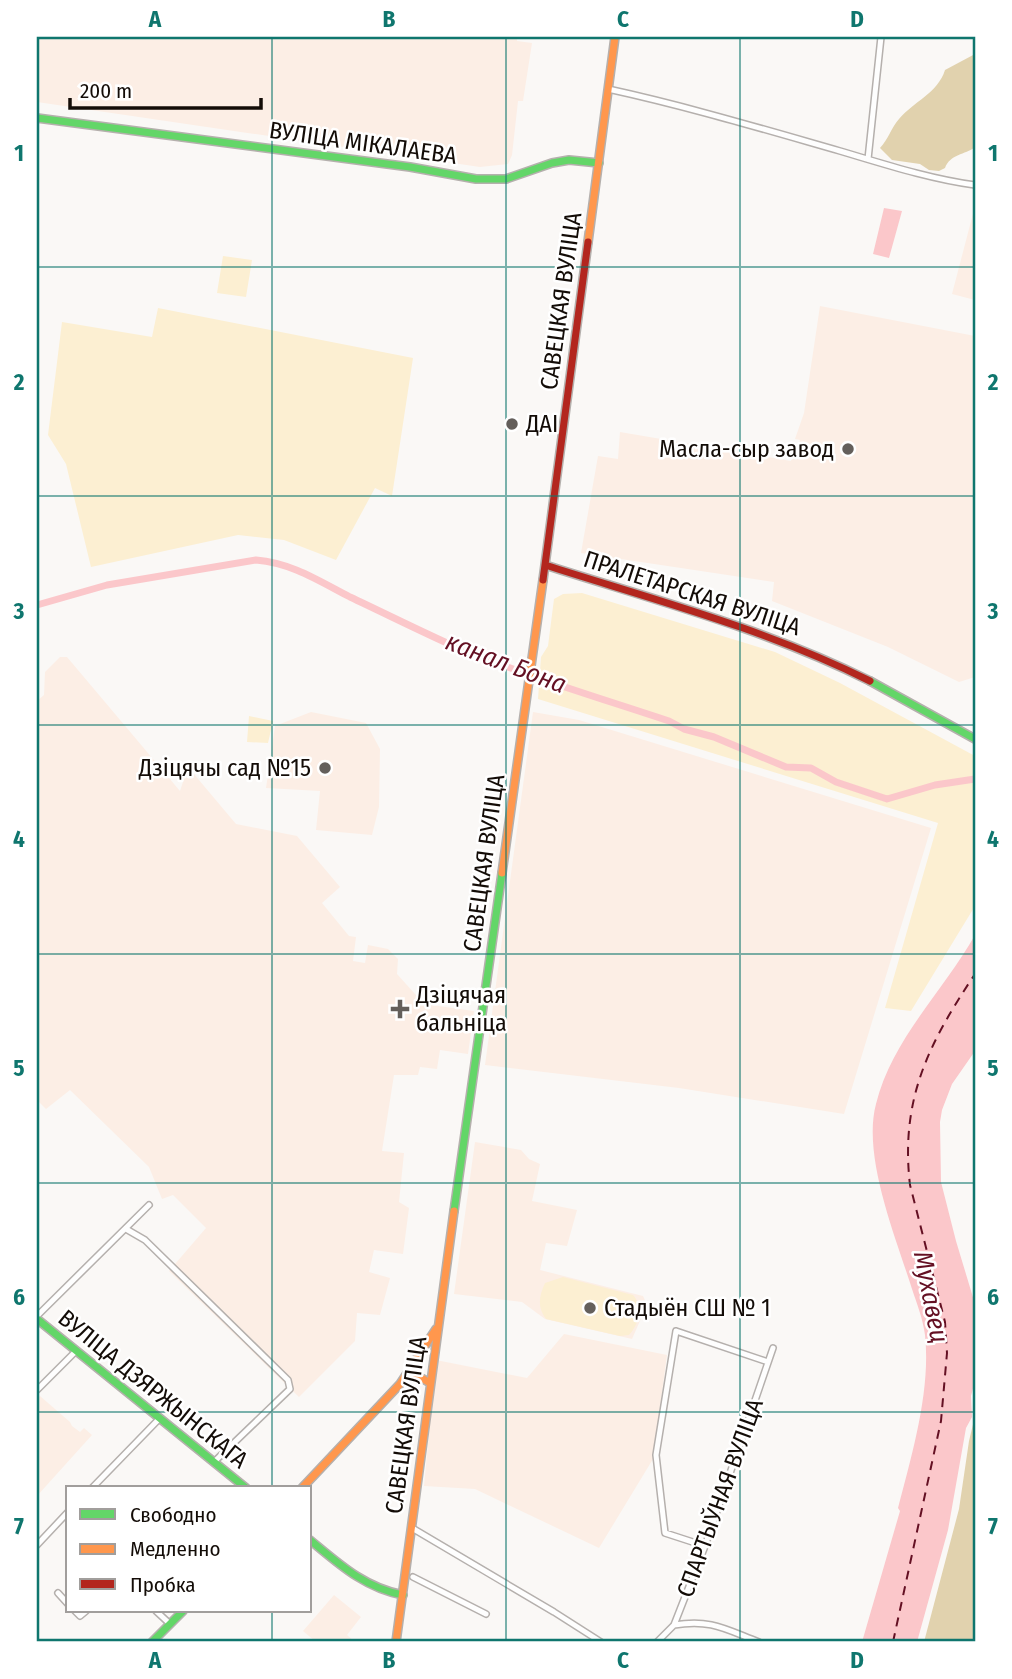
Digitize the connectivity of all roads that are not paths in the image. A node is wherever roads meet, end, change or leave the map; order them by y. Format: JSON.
{"nodes":[{"id":1,"x":615,"y":37,"type":"edge"},
{"id":2,"x":881,"y":37,"type":"edge"},
{"id":3,"x":608,"y":89,"type":"junction"},
{"id":4,"x":37,"y":118,"type":"edge"},
{"id":5,"x":868,"y":159,"type":"junction"},
{"id":6,"x":599,"y":163,"type":"junction"},
{"id":7,"x":975,"y":185,"type":"edge"},
{"id":8,"x":545,"y":565,"type":"junction"},
{"id":9,"x":975,"y":739,"type":"edge"},
{"id":10,"x":149,"y":1205,"type":"dead end"},
{"id":11,"x":126,"y":1229,"type":"junction"},
{"id":12,"x":37,"y":1317,"type":"edge"},
{"id":13,"x":438,"y":1326,"type":"junction"},
{"id":14,"x":773,"y":1348,"type":"dead end"},
{"id":15,"x":76,"y":1351,"type":"junction"},
{"id":16,"x":768,"y":1362,"type":"junction"},
{"id":17,"x":407,"y":1376,"type":"junction"},
{"id":18,"x":430,"y":1383,"type":"junction"},
{"id":19,"x":37,"y":1390,"type":"edge"},
{"id":20,"x":159,"y":1419,"type":"junction"},
{"id":21,"x":214,"y":1462,"type":"junction"},
{"id":22,"x":94,"y":1486,"type":"edge"},
{"id":23,"x":244,"y":1486,"type":"edge"},
{"id":24,"x":304,"y":1486,"type":"edge"},
{"id":25,"x":66,"y":1515,"type":"edge"},
{"id":26,"x":412,"y":1528,"type":"junction"},
{"id":27,"x":312,"y":1542,"type":"edge"},
{"id":28,"x":37,"y":1545,"type":"edge"},
{"id":29,"x":705,"y":1546,"type":"junction"},
{"id":30,"x":413,"y":1577,"type":"dead end"},
{"id":31,"x":58,"y":1593,"type":"dead end"},
{"id":32,"x":402,"y":1595,"type":"junction"},
{"id":33,"x":66,"y":1602,"type":"edge"},
{"id":34,"x":157,"y":1612,"type":"edge"},
{"id":35,"x":182,"y":1612,"type":"edge"},
{"id":36,"x":486,"y":1614,"type":"dead end"},
{"id":37,"x":170,"y":1624,"type":"junction"},
{"id":38,"x":674,"y":1625,"type":"junction"},
{"id":39,"x":152,"y":1642,"type":"edge"},
{"id":40,"x":396,"y":1642,"type":"edge"},
{"id":41,"x":601,"y":1642,"type":"edge"},
{"id":42,"x":657,"y":1642,"type":"edge"},
{"id":43,"x":759,"y":1642,"type":"edge"}],
"edges":[{"from":1,"to":3,"type":"main road","name":"САВЕЦКАЯ ВУЛІЦА"},
{"from":2,"to":5,"type":"street"},
{"from":3,"to":5,"type":"street"},
{"from":3,"to":6,"type":"main road","name":"САВЕЦКАЯ ВУЛІЦА"},
{"from":4,"to":6,"type":"main road","name":"ВУЛІЦА МІКАЛАЕВА"},
{"from":5,"to":7,"type":"street"},
{"from":6,"to":8,"type":"main road","name":"САВЕЦКАЯ ВУЛІЦА"},
{"from":8,"to":9,"type":"main road","name":"ПРАЛЕТАРСКАЯ ВУЛІЦА"},
{"from":8,"to":13,"type":"main road","name":"САВЕЦКАЯ ВУЛІЦА"},
{"from":10,"to":11,"type":"street"},
{"from":11,"to":12,"type":"street"},
{"from":11,"to":21,"type":"street"},
{"from":12,"to":15,"type":"main road","name":"ВУЛІЦА ДЗЯРЖЫНСКАГА"},
{"from":13,"to":17,"type":"main road"},
{"from":13,"to":18,"type":"main road","name":"САВЕЦКАЯ ВУЛІЦА"},
{"from":14,"to":16,"type":"street","name":"СПАРТЫЎНАЯ ВУЛІЦА"},
{"from":15,"to":19,"type":"street"},
{"from":15,"to":20,"type":"main road","name":"ВУЛІЦА ДЗЯРЖЫНСКАГА"},
{"from":16,"to":29,"type":"street","name":"СПАРТЫЎНАЯ ВУЛІЦА"},
{"from":16,"to":29,"type":"street"},
{"from":17,"to":18,"type":"main road"},
{"from":17,"to":24,"type":"main road"},
{"from":18,"to":26,"type":"main road","name":"САВЕЦКАЯ ВУЛІЦА"},
{"from":20,"to":21,"type":"main road","name":"ВУЛІЦА ДЗЯРЖЫНСКАГА"},
{"from":20,"to":22,"type":"street"},
{"from":21,"to":23,"type":"main road","name":"ВУЛІЦА ДЗЯРЖЫНСКАГА"},
{"from":25,"to":28,"type":"street"},
{"from":26,"to":32,"type":"main road","name":"САВЕЦКАЯ ВУЛІЦА"},
{"from":26,"to":41,"type":"street"},
{"from":27,"to":32,"type":"main road"},
{"from":29,"to":38,"type":"street","name":"СПАРТЫЎНАЯ ВУЛІЦА"},
{"from":30,"to":36,"type":"street"},
{"from":31,"to":33,"type":"street"},
{"from":32,"to":40,"type":"main road","name":"САВЕЦКАЯ ВУЛІЦА"},
{"from":34,"to":37,"type":"street"},
{"from":35,"to":37,"type":"main road"},
{"from":37,"to":39,"type":"main road"},
{"from":38,"to":42,"type":"street","name":"СПАРТЫЎНАЯ ВУЛІЦА"},
{"from":38,"to":43,"type":"street"}]}
